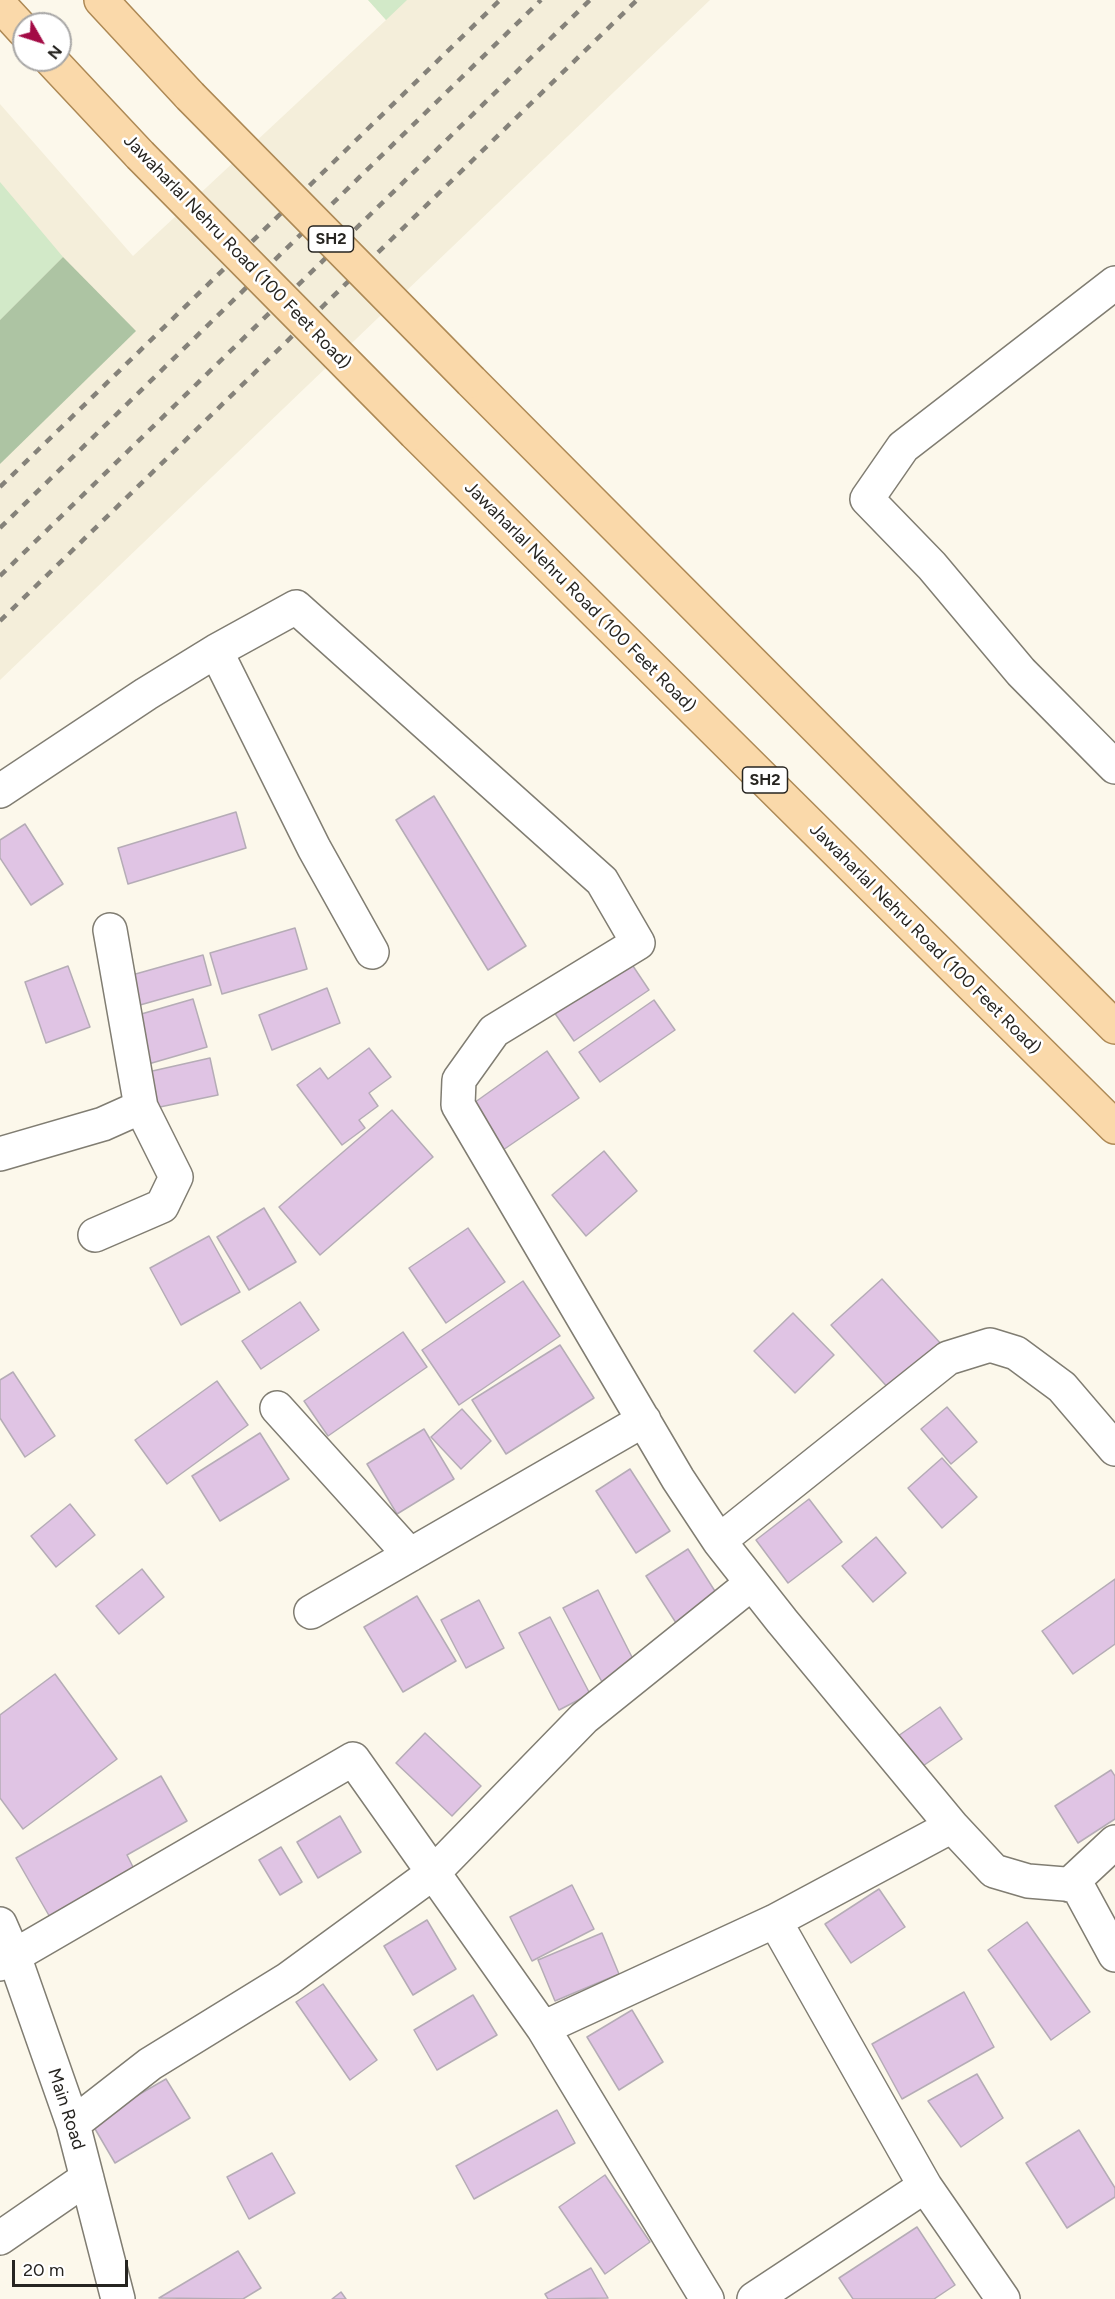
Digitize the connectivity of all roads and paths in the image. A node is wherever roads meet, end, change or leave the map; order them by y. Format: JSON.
{"nodes":[{"id":1,"x":101,"y":0,"type":"edge"},
{"id":2,"x":0,"y":5,"type":"edge"},
{"id":3,"x":12,"y":18,"type":"edge"},
{"id":4,"x":62,"y":72,"type":"edge"},
{"id":5,"x":1115,"y":283,"type":"edge"},
{"id":6,"x":216,"y":651,"type":"junction"},
{"id":7,"x":1115,"y":768,"type":"edge"},
{"id":8,"x":0,"y":791,"type":"edge"},
{"id":9,"x":110,"y":930,"type":"dead end"},
{"id":10,"x":372,"y":952,"type":"dead end"},
{"id":11,"x":1115,"y":1027,"type":"edge"},
{"id":12,"x":141,"y":1107,"type":"junction"},
{"id":13,"x":1115,"y":1127,"type":"edge"},
{"id":14,"x":0,"y":1155,"type":"edge"},
{"id":15,"x":95,"y":1235,"type":"dead end"},
{"id":16,"x":277,"y":1408,"type":"dead end"},
{"id":17,"x":644,"y":1420,"type":"junction"},
{"id":18,"x":1115,"y":1449,"type":"edge"},
{"id":19,"x":719,"y":1541,"type":"junction"},
{"id":20,"x":410,"y":1555,"type":"junction"},
{"id":21,"x":753,"y":1583,"type":"junction"},
{"id":22,"x":311,"y":1612,"type":"dead end"},
{"id":23,"x":952,"y":1826,"type":"junction"},
{"id":24,"x":1115,"y":1842,"type":"edge"},
{"id":25,"x":434,"y":1873,"type":"junction"},
{"id":26,"x":1069,"y":1885,"type":"junction"},
{"id":27,"x":775,"y":1920,"type":"junction"},
{"id":28,"x":0,"y":1924,"type":"edge"},
{"id":29,"x":1115,"y":1955,"type":"edge"},
{"id":30,"x":7,"y":1960,"type":"edge"},
{"id":31,"x":543,"y":2028,"type":"junction"},
{"id":32,"x":73,"y":2124,"type":"junction"},
{"id":33,"x":87,"y":2178,"type":"junction"},
{"id":34,"x":925,"y":2186,"type":"junction"},
{"id":35,"x":0,"y":2238,"type":"edge"},
{"id":36,"x":118,"y":2299,"type":"edge"},
{"id":37,"x":707,"y":2299,"type":"edge"},
{"id":38,"x":754,"y":2299,"type":"edge"},
{"id":39,"x":1003,"y":2299,"type":"edge"}],
"edges":[{"from":1,"to":11,"type":"main road","number":"SH2","bridge":true},
{"from":2,"to":3,"type":"main road"},
{"from":4,"to":13,"type":"main road","name":"Jawaharlal Nehru Road (100 Feet Road)","number":"SH2","bridge":true},
{"from":5,"to":7,"type":"street"},
{"from":6,"to":8,"type":"street"},
{"from":6,"to":10,"type":"street"},
{"from":6,"to":17,"type":"street"},
{"from":9,"to":12,"type":"street"},
{"from":12,"to":14,"type":"street"},
{"from":12,"to":15,"type":"street"},
{"from":16,"to":20,"type":"street"},
{"from":17,"to":19,"type":"street"},
{"from":17,"to":20,"type":"street"},
{"from":18,"to":19,"type":"street"},
{"from":19,"to":21,"type":"street"},
{"from":20,"to":22,"type":"street"},
{"from":21,"to":23,"type":"street"},
{"from":21,"to":25,"type":"street"},
{"from":23,"to":26,"type":"street"},
{"from":23,"to":27,"type":"street"},
{"from":24,"to":26,"type":"street"},
{"from":25,"to":30,"type":"street"},
{"from":25,"to":31,"type":"street"},
{"from":25,"to":32,"type":"street"},
{"from":26,"to":29,"type":"street"},
{"from":27,"to":31,"type":"street"},
{"from":27,"to":34,"type":"street"},
{"from":28,"to":30,"type":"street","name":"Main Road"},
{"from":30,"to":32,"type":"street","name":"Main Road"},
{"from":31,"to":37,"type":"street"},
{"from":32,"to":33,"type":"street","name":"Main Road"},
{"from":33,"to":35,"type":"street"},
{"from":33,"to":36,"type":"street","name":"Main Road"},
{"from":34,"to":38,"type":"street"},
{"from":34,"to":39,"type":"street"}]}
